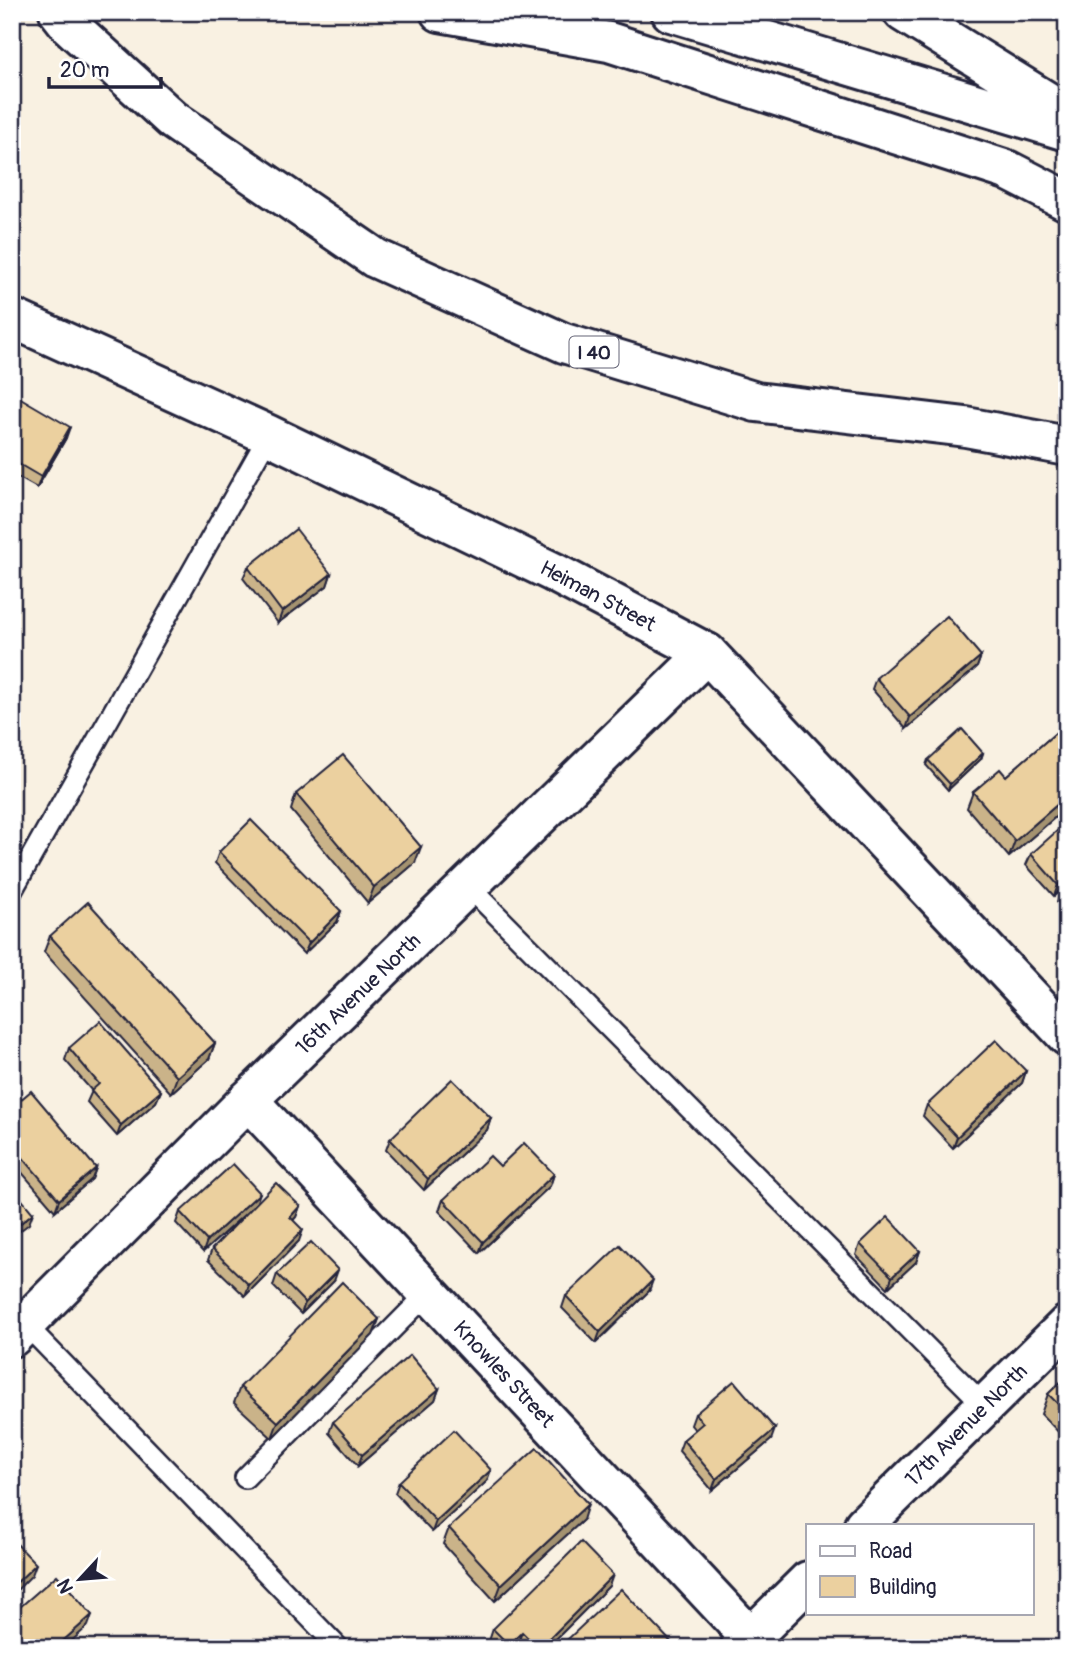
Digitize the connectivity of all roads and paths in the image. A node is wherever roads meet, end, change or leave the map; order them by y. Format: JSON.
{"nodes":[{"id":1,"x":59,"y":12,"type":"edge"},
{"id":2,"x":440,"y":12,"type":"edge"},
{"id":3,"x":671,"y":12,"type":"edge"},
{"id":4,"x":903,"y":12,"type":"edge"},
{"id":5,"x":1067,"y":114,"type":"edge"},
{"id":6,"x":1067,"y":131,"type":"edge"},
{"id":7,"x":1067,"y":201,"type":"edge"},
{"id":8,"x":12,"y":318,"type":"edge"},
{"id":9,"x":269,"y":435,"type":"junction"},
{"id":10,"x":1067,"y":446,"type":"edge"},
{"id":11,"x":707,"y":653,"type":"junction"},
{"id":12,"x":468,"y":886,"type":"junction"},
{"id":13,"x":12,"y":891,"type":"edge"},
{"id":14,"x":1067,"y":1036,"type":"edge"},
{"id":15,"x":248,"y":1100,"type":"junction"},
{"id":16,"x":428,"y":1293,"type":"junction"},
{"id":17,"x":1067,"y":1325,"type":"edge"},
{"id":18,"x":19,"y":1331,"type":"edge"},
{"id":19,"x":985,"y":1406,"type":"junction"},
{"id":20,"x":245,"y":1478,"type":"dead end"},
{"id":21,"x":865,"y":1524,"type":"edge"},
{"id":22,"x":806,"y":1583,"type":"edge"},
{"id":23,"x":751,"y":1644,"type":"edge"},
{"id":24,"x":339,"y":1648,"type":"edge"}],
"edges":[{"from":1,"to":10,"type":"main road","number":"I 40"},
{"from":2,"to":7,"type":"main road"},
{"from":3,"to":6,"type":"main road"},
{"from":4,"to":5,"type":"main road"},
{"from":8,"to":9,"type":"main road","name":"Heiman Street"},
{"from":9,"to":11,"type":"main road","name":"Heiman Street"},
{"from":9,"to":13,"type":"lane"},
{"from":11,"to":12,"type":"main road","name":"16th Avenue North"},
{"from":11,"to":14,"type":"main road","name":"Heiman Street"},
{"from":12,"to":15,"type":"main road","name":"16th Avenue North"},
{"from":12,"to":19,"type":"lane"},
{"from":15,"to":16,"type":"main road","name":"Knowles Street"},
{"from":15,"to":18,"type":"main road","name":"16th Avenue North"},
{"from":16,"to":20,"type":"lane"},
{"from":16,"to":23,"type":"main road","name":"Knowles Street"},
{"from":17,"to":19,"type":"main road","name":"17th Avenue North"},
{"from":18,"to":24,"type":"lane"},
{"from":19,"to":21,"type":"main road","name":"17th Avenue North"},
{"from":22,"to":23,"type":"main road"}]}
